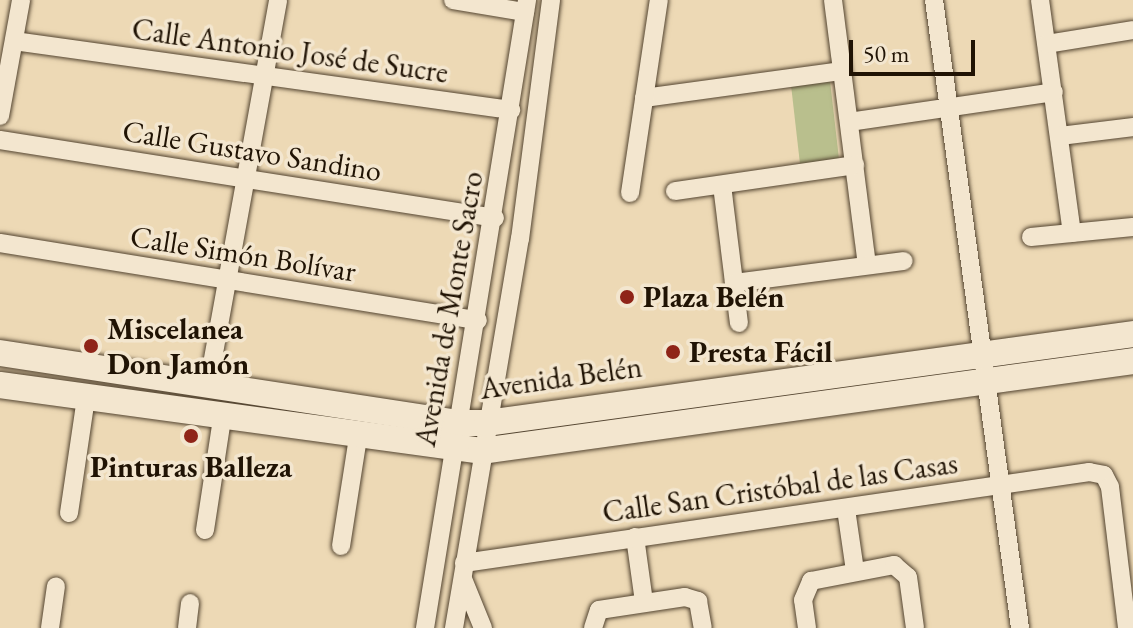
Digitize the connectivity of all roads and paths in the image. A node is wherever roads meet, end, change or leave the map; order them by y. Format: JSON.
{"nodes":[{"id":1,"x":21,"y":0,"type":"edge"},
{"id":2,"x":278,"y":0,"type":"edge"},
{"id":3,"x":453,"y":0,"type":"edge"},
{"id":4,"x":551,"y":0,"type":"edge"},
{"id":5,"x":659,"y":0,"type":"edge"},
{"id":6,"x":833,"y":0,"type":"edge"},
{"id":7,"x":934,"y":0,"type":"edge"},
{"id":8,"x":1040,"y":0,"type":"edge"},
{"id":9,"x":526,"y":6,"type":"edge"},
{"id":10,"x":1133,"y":30,"type":"edge"},
{"id":11,"x":14,"y":41,"type":"junction"},
{"id":12,"x":1047,"y":44,"type":"junction"},
{"id":13,"x":842,"y":71,"type":"junction"},
{"id":14,"x":264,"y":75,"type":"junction"},
{"id":15,"x":1054,"y":92,"type":"junction"},
{"id":16,"x":644,"y":98,"type":"junction"},
{"id":17,"x":947,"y":106,"type":"junction"},
{"id":18,"x":511,"y":110,"type":"junction"},
{"id":19,"x":0,"y":116,"type":"edge"},
{"id":20,"x":849,"y":122,"type":"junction"},
{"id":21,"x":1133,"y":127,"type":"edge"},
{"id":22,"x":1060,"y":136,"type":"junction"},
{"id":23,"x":0,"y":140,"type":"edge"},
{"id":24,"x":855,"y":165,"type":"junction"},
{"id":25,"x":246,"y":178,"type":"junction"},
{"id":26,"x":722,"y":185,"type":"junction"},
{"id":27,"x":675,"y":191,"type":"dead end"},
{"id":28,"x":630,"y":193,"type":"dead end"},
{"id":29,"x":495,"y":218,"type":"junction"},
{"id":30,"x":1133,"y":227,"type":"edge"},
{"id":31,"x":1072,"y":233,"type":"junction"},
{"id":32,"x":1031,"y":237,"type":"dead end"},
{"id":33,"x":0,"y":243,"type":"edge"},
{"id":34,"x":904,"y":261,"type":"dead end"},
{"id":35,"x":867,"y":265,"type":"junction"},
{"id":36,"x":227,"y":281,"type":"junction"},
{"id":37,"x":734,"y":283,"type":"junction"},
{"id":38,"x":478,"y":320,"type":"junction"},
{"id":39,"x":739,"y":323,"type":"dead end"},
{"id":40,"x":1133,"y":334,"type":"edge"},
{"id":41,"x":0,"y":353,"type":"edge"},
{"id":42,"x":1133,"y":361,"type":"edge"},
{"id":43,"x":981,"y":367,"type":"junction"},
{"id":44,"x":0,"y":385,"type":"edge"},
{"id":45,"x":208,"y":386,"type":"junction"},
{"id":46,"x":86,"y":398,"type":"junction"},
{"id":47,"x":222,"y":419,"type":"junction"},
{"id":48,"x":457,"y":423,"type":"junction"},
{"id":49,"x":487,"y":423,"type":"junction"},
{"id":50,"x":358,"y":438,"type":"junction"},
{"id":51,"x":453,"y":451,"type":"junction"},
{"id":52,"x":481,"y":451,"type":"junction"},
{"id":53,"x":1001,"y":484,"type":"junction"},
{"id":54,"x":846,"y":509,"type":"junction"},
{"id":55,"x":69,"y":513,"type":"dead end"},
{"id":56,"x":205,"y":530,"type":"dead end"},
{"id":57,"x":635,"y":537,"type":"junction"},
{"id":58,"x":341,"y":546,"type":"dead end"},
{"id":59,"x":463,"y":570,"type":"junction"},
{"id":60,"x":855,"y":571,"type":"junction"},
{"id":61,"x":56,"y":586,"type":"dead end"},
{"id":62,"x":644,"y":602,"type":"junction"},
{"id":63,"x":190,"y":603,"type":"dead end"},
{"id":64,"x":50,"y":628,"type":"edge"},
{"id":65,"x":187,"y":628,"type":"edge"},
{"id":66,"x":425,"y":628,"type":"edge"},
{"id":67,"x":454,"y":628,"type":"edge"},
{"id":68,"x":483,"y":628,"type":"edge"},
{"id":69,"x":593,"y":628,"type":"edge"},
{"id":70,"x":703,"y":628,"type":"edge"},
{"id":71,"x":807,"y":628,"type":"edge"},
{"id":72,"x":915,"y":628,"type":"edge"},
{"id":73,"x":1020,"y":628,"type":"edge"},
{"id":74,"x":1127,"y":628,"type":"edge"}],
"edges":[{"from":1,"to":11,"type":"street"},
{"from":2,"to":14,"type":"street"},
{"from":3,"to":9,"type":"street"},
{"from":4,"to":49,"type":"street","name":"Avenida de Monte Sacro"},
{"from":5,"to":16,"type":"street"},
{"from":6,"to":13,"type":"street"},
{"from":7,"to":17,"type":"street"},
{"from":8,"to":12,"type":"street"},
{"from":9,"to":18,"type":"street","name":"Avenida de Monte Sacro"},
{"from":10,"to":12,"type":"street"},
{"from":11,"to":14,"type":"street","name":"Calle Antonio José de Sucre"},
{"from":11,"to":19,"type":"street"},
{"from":12,"to":15,"type":"street"},
{"from":13,"to":16,"type":"street"},
{"from":13,"to":20,"type":"street"},
{"from":14,"to":18,"type":"street","name":"Calle Antonio José de Sucre"},
{"from":14,"to":25,"type":"street"},
{"from":15,"to":17,"type":"street"},
{"from":15,"to":22,"type":"street"},
{"from":16,"to":28,"type":"street"},
{"from":17,"to":20,"type":"street"},
{"from":17,"to":43,"type":"street"},
{"from":18,"to":29,"type":"street","name":"Avenida de Monte Sacro"},
{"from":20,"to":24,"type":"street"},
{"from":21,"to":22,"type":"street"},
{"from":22,"to":31,"type":"street"},
{"from":23,"to":25,"type":"street","name":"Calle Gustavo Sandino"},
{"from":24,"to":26,"type":"street"},
{"from":24,"to":35,"type":"street"},
{"from":25,"to":29,"type":"street","name":"Calle Gustavo Sandino"},
{"from":25,"to":36,"type":"street"},
{"from":26,"to":27,"type":"street"},
{"from":26,"to":37,"type":"street"},
{"from":29,"to":38,"type":"street","name":"Avenida de Monte Sacro"},
{"from":30,"to":31,"type":"street"},
{"from":31,"to":32,"type":"street"},
{"from":33,"to":36,"type":"street","name":"Calle Simón Bolívar"},
{"from":34,"to":35,"type":"street"},
{"from":35,"to":37,"type":"street"},
{"from":36,"to":38,"type":"street","name":"Calle Simón Bolívar"},
{"from":36,"to":45,"type":"street"},
{"from":37,"to":39,"type":"street"},
{"from":38,"to":48,"type":"street","name":"Avenida de Monte Sacro"},
{"from":40,"to":43,"type":"main road","name":"Avenida Belén"},
{"from":41,"to":45,"type":"main road","name":"Avenida Belén"},
{"from":42,"to":43,"type":"main road","name":"Avenida Belén"},
{"from":43,"to":49,"type":"main road","name":"Avenida Belén"},
{"from":43,"to":52,"type":"main road","name":"Avenida Belén"},
{"from":43,"to":53,"type":"street"},
{"from":44,"to":46,"type":"main road","name":"Avenida Belén"},
{"from":45,"to":48,"type":"main road","name":"Avenida Belén"},
{"from":46,"to":47,"type":"main road","name":"Avenida Belén"},
{"from":46,"to":55,"type":"street"},
{"from":47,"to":50,"type":"main road","name":"Avenida Belén"},
{"from":47,"to":56,"type":"street"},
{"from":48,"to":49,"type":"main road","name":"Avenida Belén"},
{"from":48,"to":51,"type":"street","name":"Avenida de Monte Sacro"},
{"from":49,"to":52,"type":"street","name":"Avenida de Monte Sacro"},
{"from":50,"to":51,"type":"main road","name":"Avenida Belén"},
{"from":50,"to":58,"type":"street"},
{"from":51,"to":52,"type":"main road","name":"Avenida Belén"},
{"from":51,"to":66,"type":"street","name":"Avenida de Monte Sacro"},
{"from":52,"to":59,"type":"street","name":"Avenida de Monte Sacro"},
{"from":53,"to":54,"type":"street","name":"Calle San Cristóbal de las Casas"},
{"from":53,"to":73,"type":"street"},
{"from":53,"to":74,"type":"street","name":"Calle San Cristóbal de las Casas"},
{"from":54,"to":57,"type":"street","name":"Calle San Cristóbal de las Casas"},
{"from":54,"to":60,"type":"street"},
{"from":57,"to":59,"type":"street","name":"Calle San Cristóbal de las Casas"},
{"from":57,"to":62,"type":"street"},
{"from":59,"to":67,"type":"street","name":"Avenida de Monte Sacro"},
{"from":59,"to":68,"type":"street"},
{"from":60,"to":71,"type":"street"},
{"from":60,"to":72,"type":"street"},
{"from":61,"to":64,"type":"street"},
{"from":62,"to":69,"type":"street"},
{"from":62,"to":70,"type":"street"},
{"from":63,"to":65,"type":"street"}]}
